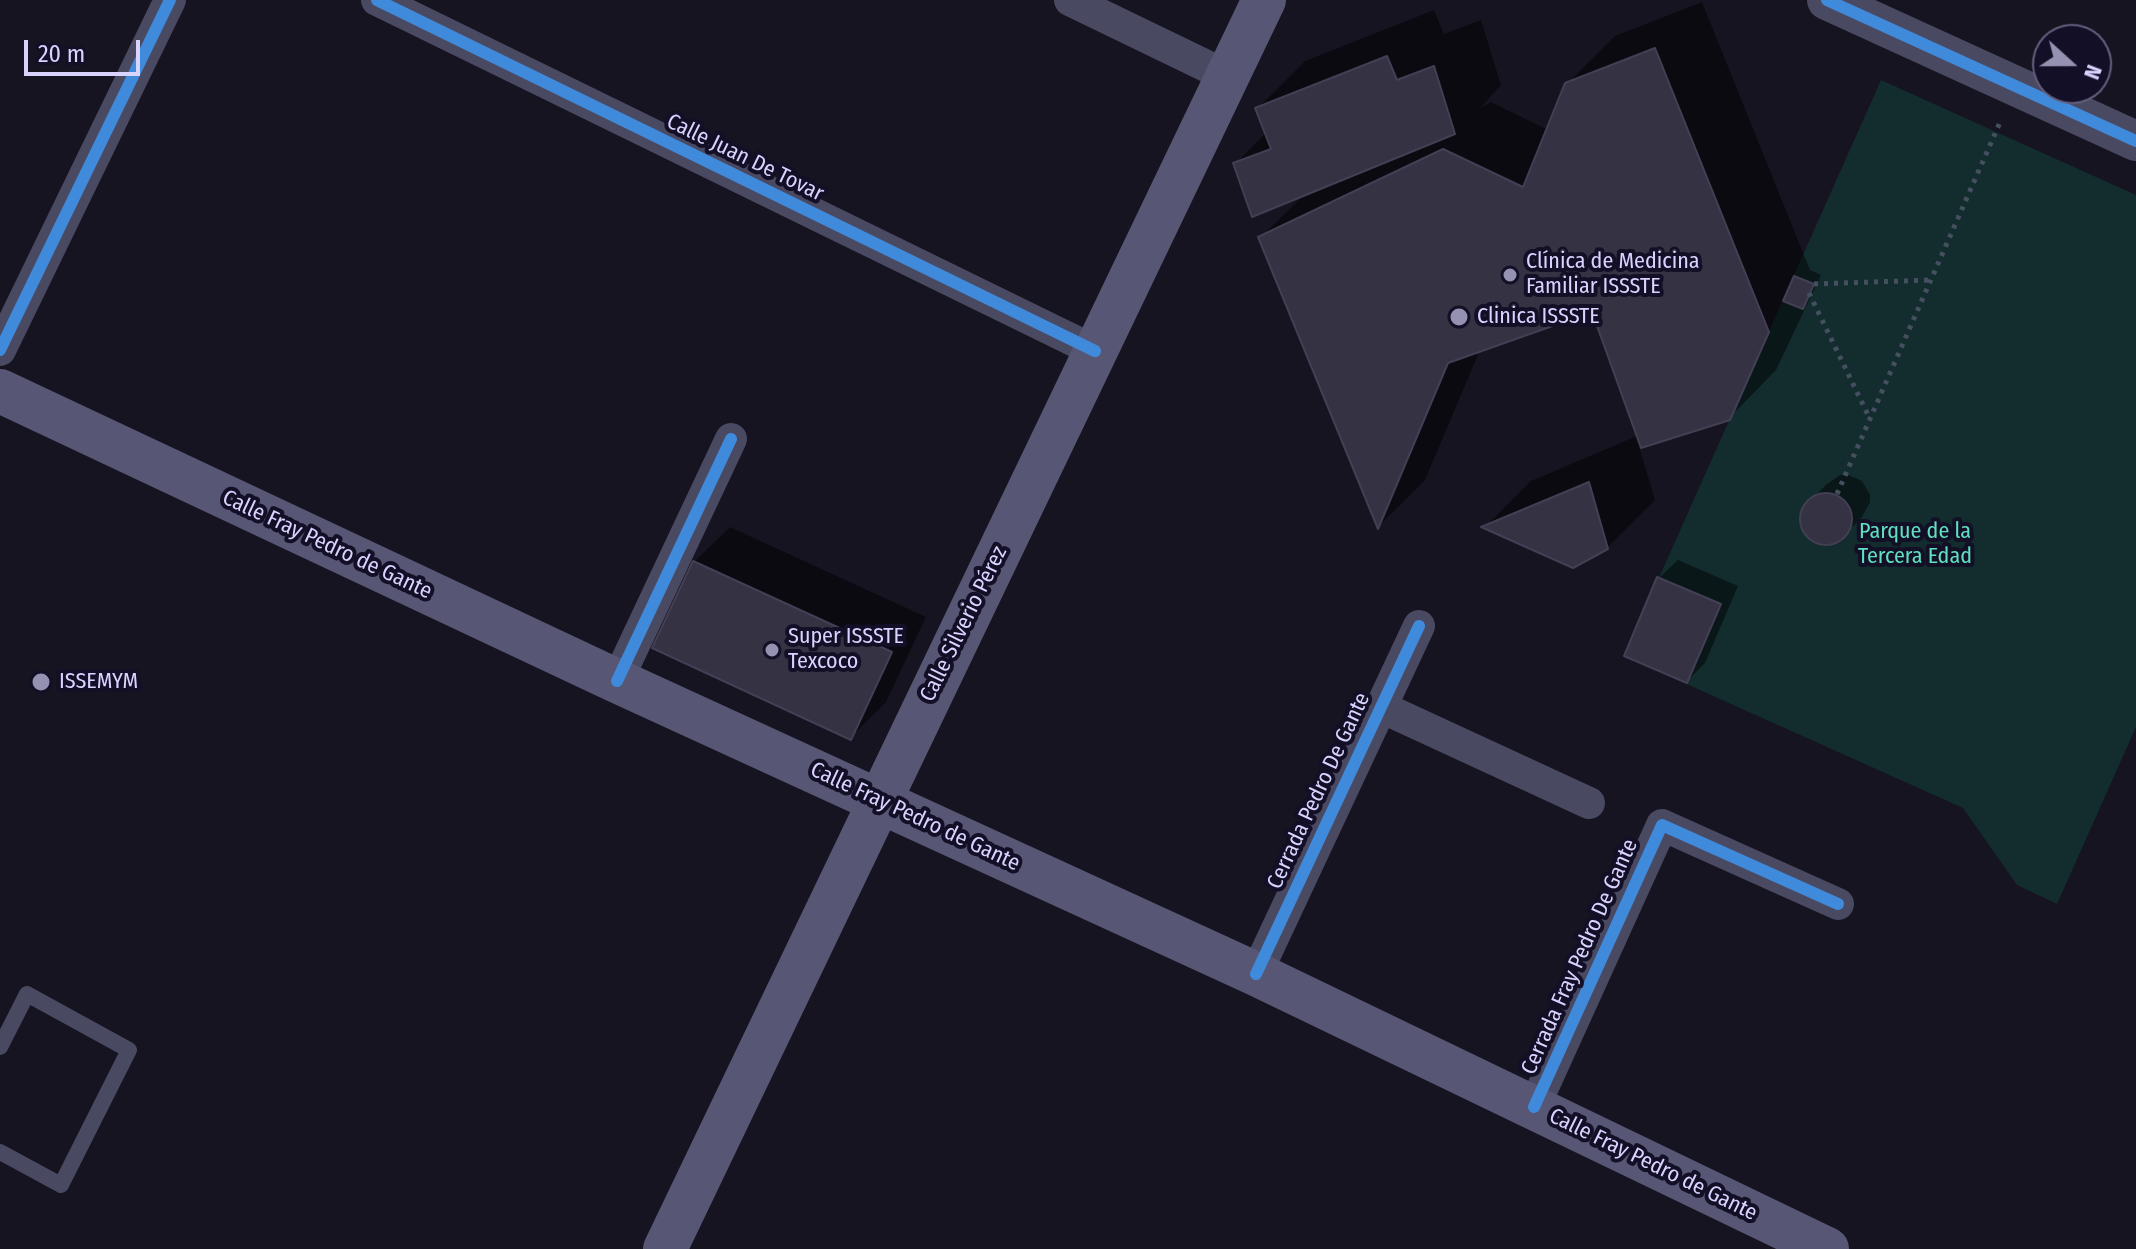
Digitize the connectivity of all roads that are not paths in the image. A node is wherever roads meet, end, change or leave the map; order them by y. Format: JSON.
{"nodes":[{"id":1,"x":170,"y":0,"type":"edge"},
{"id":2,"x":377,"y":0,"type":"edge"},
{"id":3,"x":1070,"y":0,"type":"edge"},
{"id":4,"x":1264,"y":0,"type":"edge"},
{"id":5,"x":1827,"y":0,"type":"edge"},
{"id":6,"x":1227,"y":76,"type":"junction"},
{"id":7,"x":2136,"y":141,"type":"edge"},
{"id":8,"x":0,"y":350,"type":"edge"},
{"id":9,"x":1095,"y":351,"type":"junction"},
{"id":10,"x":0,"y":391,"type":"edge"},
{"id":11,"x":731,"y":439,"type":"dead end"},
{"id":12,"x":1419,"y":626,"type":"dead end"},
{"id":13,"x":617,"y":681,"type":"junction"},
{"id":14,"x":1381,"y":707,"type":"junction"},
{"id":15,"x":879,"y":800,"type":"junction"},
{"id":16,"x":1589,"y":803,"type":"dead end"},
{"id":17,"x":1838,"y":904,"type":"dead end"},
{"id":18,"x":1256,"y":974,"type":"junction"},
{"id":19,"x":0,"y":1047,"type":"edge"},
{"id":20,"x":1534,"y":1107,"type":"junction"},
{"id":21,"x":0,"y":1152,"type":"edge"},
{"id":22,"x":1817,"y":1247,"type":"edge"},
{"id":23,"x":665,"y":1249,"type":"edge"}],
"edges":[{"from":1,"to":8,"type":"street"},
{"from":2,"to":9,"type":"street","name":"Calle Juan De Tovar"},
{"from":3,"to":6,"type":"street"},
{"from":4,"to":6,"type":"main road","name":"Calle Silverio Pérez"},
{"from":5,"to":7,"type":"street"},
{"from":6,"to":9,"type":"main road","name":"Calle Silverio Pérez"},
{"from":9,"to":15,"type":"main road","name":"Calle Silverio Pérez"},
{"from":10,"to":13,"type":"main road","name":"Calle Fray Pedro de Gante"},
{"from":11,"to":13,"type":"street"},
{"from":12,"to":14,"type":"street","name":"Cerrada Pedro De Gante"},
{"from":13,"to":15,"type":"main road","name":"Calle Fray Pedro de Gante"},
{"from":14,"to":16,"type":"street"},
{"from":14,"to":18,"type":"street","name":"Cerrada Pedro De Gante"},
{"from":15,"to":18,"type":"main road","name":"Calle Fray Pedro de Gante"},
{"from":15,"to":23,"type":"main road","name":"Calle Silverio Pérez"},
{"from":17,"to":20,"type":"street","name":"Cerrada Fray Pedro De Gante"},
{"from":18,"to":20,"type":"main road","name":"Calle Fray Pedro de Gante"},
{"from":19,"to":21,"type":"lane"},
{"from":20,"to":22,"type":"main road","name":"Calle Fray Pedro de Gante"}]}
